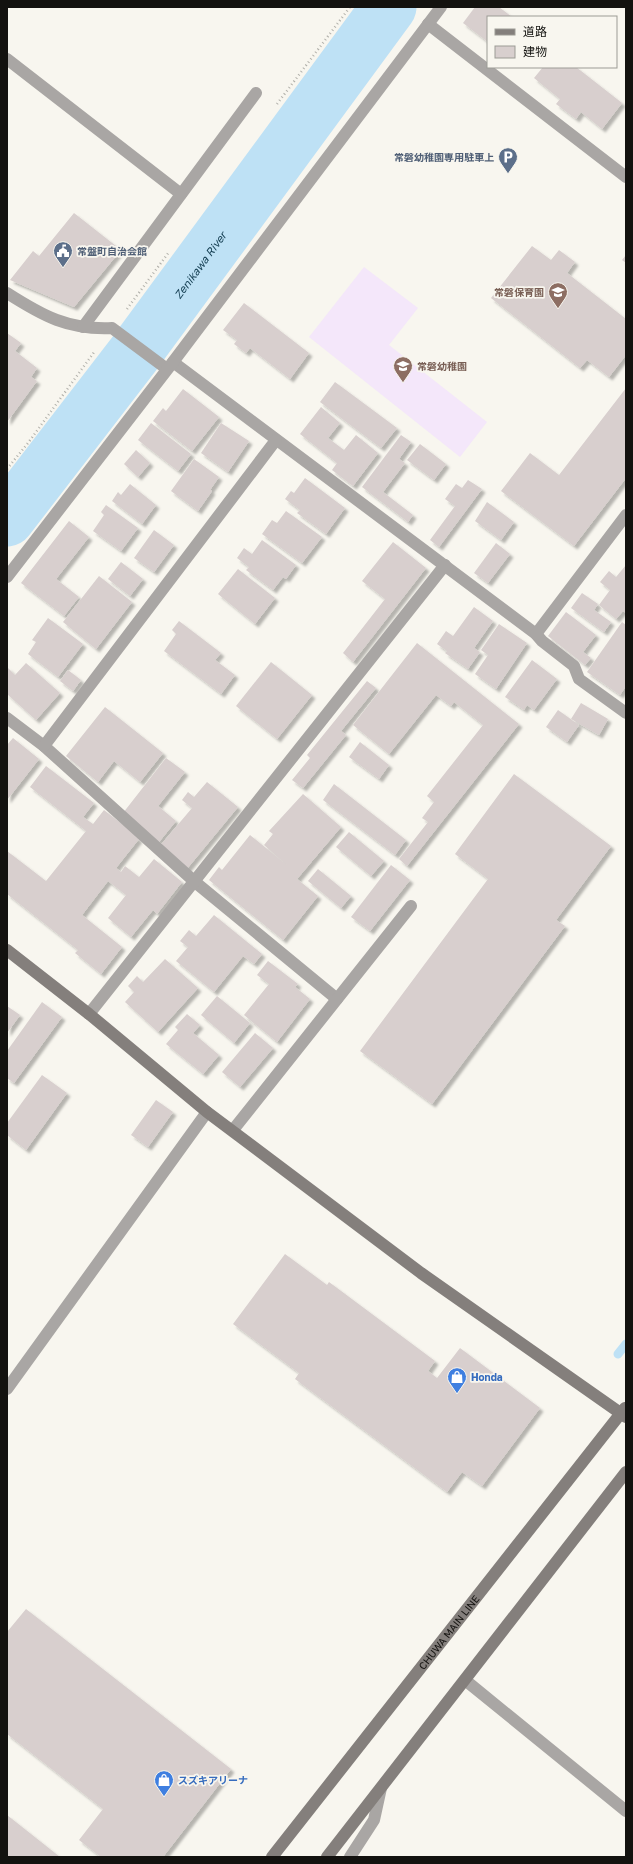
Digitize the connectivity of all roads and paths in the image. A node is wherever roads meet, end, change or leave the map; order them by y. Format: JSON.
{"nodes":[{"id":1,"x":441,"y":7,"type":"edge"},
{"id":2,"x":428,"y":24,"type":"junction"},
{"id":3,"x":7,"y":59,"type":"edge"},
{"id":4,"x":256,"y":93,"type":"dead end"},
{"id":5,"x":626,"y":177,"type":"edge"},
{"id":6,"x":181,"y":194,"type":"junction"},
{"id":7,"x":7,"y":293,"type":"edge"},
{"id":8,"x":83,"y":327,"type":"junction"},
{"id":9,"x":116,"y":330,"type":"junction"},
{"id":10,"x":166,"y":364,"type":"junction"},
{"id":11,"x":276,"y":440,"type":"junction"},
{"id":12,"x":7,"y":469,"type":"edge"},
{"id":13,"x":626,"y":515,"type":"edge"},
{"id":14,"x":445,"y":566,"type":"junction"},
{"id":15,"x":7,"y":577,"type":"edge"},
{"id":16,"x":536,"y":634,"type":"junction"},
{"id":17,"x":626,"y":713,"type":"edge"},
{"id":18,"x":7,"y":718,"type":"edge"},
{"id":19,"x":44,"y":746,"type":"junction"},
{"id":20,"x":194,"y":882,"type":"junction"},
{"id":21,"x":411,"y":906,"type":"dead end"},
{"id":22,"x":7,"y":950,"type":"edge"},
{"id":23,"x":337,"y":999,"type":"junction"},
{"id":24,"x":89,"y":1014,"type":"junction"},
{"id":25,"x":208,"y":1112,"type":"junction"},
{"id":26,"x":233,"y":1130,"type":"junction"},
{"id":27,"x":7,"y":1390,"type":"edge"},
{"id":28,"x":624,"y":1413,"type":"edge"},
{"id":29,"x":626,"y":1472,"type":"edge"},
{"id":30,"x":466,"y":1680,"type":"junction"},
{"id":31,"x":381,"y":1788,"type":"junction"},
{"id":32,"x":626,"y":1810,"type":"edge"},
{"id":33,"x":272,"y":1857,"type":"edge"},
{"id":34,"x":327,"y":1857,"type":"edge"},
{"id":35,"x":350,"y":1857,"type":"edge"}],
"edges":[{"from":1,"to":2,"type":"street"},
{"from":2,"to":5,"type":"street"},
{"from":2,"to":10,"type":"street"},
{"from":3,"to":6,"type":"street"},
{"from":4,"to":6,"type":"street"},
{"from":6,"to":8,"type":"street"},
{"from":7,"to":8,"type":"street"},
{"from":8,"to":9,"type":"street"},
{"from":9,"to":10,"type":"street"},
{"from":9,"to":12,"type":"path"},
{"from":10,"to":11,"type":"street"},
{"from":10,"to":15,"type":"street"},
{"from":11,"to":14,"type":"street"},
{"from":11,"to":19,"type":"street"},
{"from":13,"to":16,"type":"street"},
{"from":14,"to":16,"type":"street"},
{"from":14,"to":20,"type":"street"},
{"from":16,"to":17,"type":"street"},
{"from":18,"to":19,"type":"street"},
{"from":19,"to":20,"type":"street"},
{"from":20,"to":23,"type":"street"},
{"from":20,"to":24,"type":"street"},
{"from":21,"to":23,"type":"street"},
{"from":22,"to":24,"type":"main road"},
{"from":23,"to":26,"type":"street"},
{"from":24,"to":25,"type":"main road"},
{"from":25,"to":26,"type":"main road"},
{"from":25,"to":27,"type":"street"},
{"from":26,"to":28,"type":"main road"},
{"from":28,"to":33,"type":"main road","name":"CHUWA MAIN LINE"},
{"from":29,"to":30,"type":"main road"},
{"from":30,"to":31,"type":"main road"},
{"from":30,"to":32,"type":"street"},
{"from":31,"to":34,"type":"main road"},
{"from":31,"to":35,"type":"street"}]}
